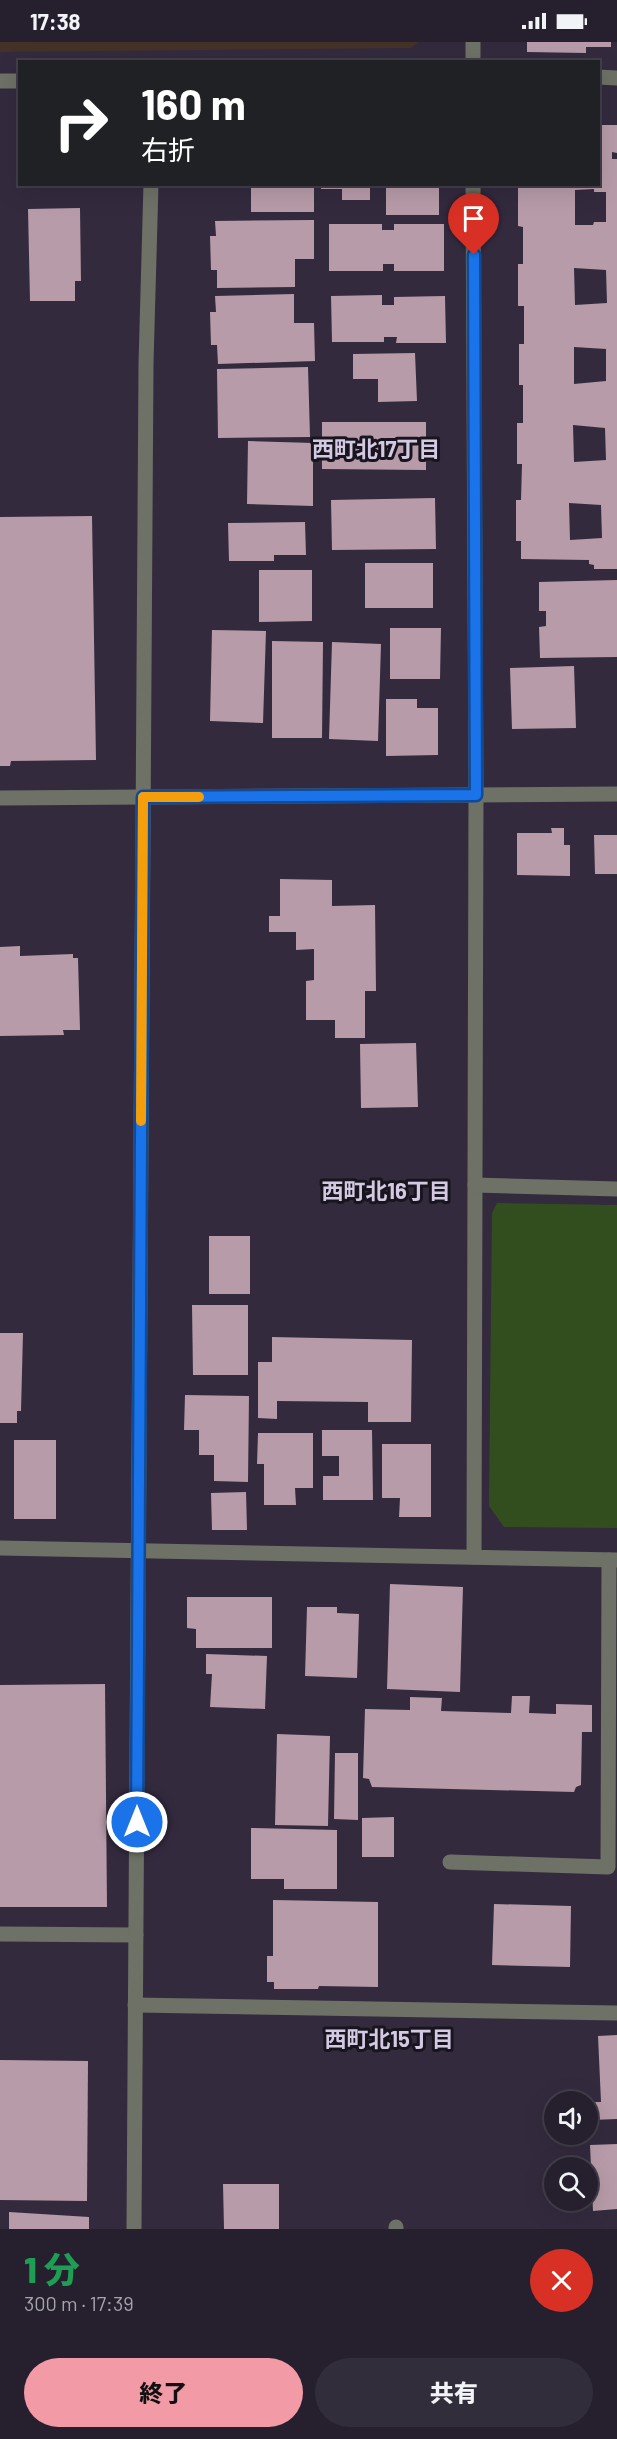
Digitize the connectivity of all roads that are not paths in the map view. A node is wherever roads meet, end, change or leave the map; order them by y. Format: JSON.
{"nodes":[{"id":1,"x":473,"y":42,"type":"edge"},
{"id":2,"x":473,"y":60,"type":"edge"},
{"id":3,"x":600,"y":78,"type":"edge"},
{"id":4,"x":617,"y":78,"type":"edge"},
{"id":5,"x":0,"y":81,"type":"edge"},
{"id":6,"x":18,"y":81,"type":"edge"},
{"id":7,"x":151,"y":186,"type":"edge"},
{"id":8,"x":473,"y":186,"type":"edge"},
{"id":9,"x":617,"y":794,"type":"edge"},
{"id":10,"x":476,"y":795,"type":"junction"},
{"id":11,"x":143,"y":797,"type":"junction"},
{"id":12,"x":0,"y":798,"type":"edge"},
{"id":13,"x":475,"y":1185,"type":"junction"},
{"id":14,"x":617,"y":1189,"type":"edge"},
{"id":15,"x":0,"y":1548,"type":"edge"},
{"id":16,"x":139,"y":1550,"type":"junction"},
{"id":17,"x":474,"y":1557,"type":"junction"},
{"id":18,"x":613,"y":1560,"type":"edge"},
{"id":19,"x":450,"y":1862,"type":"dead end"},
{"id":20,"x":0,"y":1934,"type":"edge"},
{"id":21,"x":136,"y":1935,"type":"junction"},
{"id":22,"x":135,"y":2005,"type":"junction"},
{"id":23,"x":617,"y":2013,"type":"edge"},
{"id":24,"x":134,"y":2229,"type":"edge"}],
"edges":[{"from":1,"to":2,"type":"street"},
{"from":3,"to":4,"type":"street"},
{"from":5,"to":6,"type":"street"},
{"from":7,"to":11,"type":"street"},
{"from":8,"to":10,"type":"street"},
{"from":9,"to":10,"type":"street"},
{"from":10,"to":11,"type":"street"},
{"from":10,"to":13,"type":"street"},
{"from":11,"to":12,"type":"street"},
{"from":11,"to":16,"type":"street"},
{"from":13,"to":14,"type":"street"},
{"from":13,"to":17,"type":"street"},
{"from":15,"to":16,"type":"street"},
{"from":16,"to":17,"type":"street"},
{"from":16,"to":21,"type":"street"},
{"from":17,"to":18,"type":"street"},
{"from":18,"to":19,"type":"street"},
{"from":20,"to":21,"type":"street"},
{"from":21,"to":22,"type":"street"},
{"from":22,"to":23,"type":"street"},
{"from":22,"to":24,"type":"street"}]}
